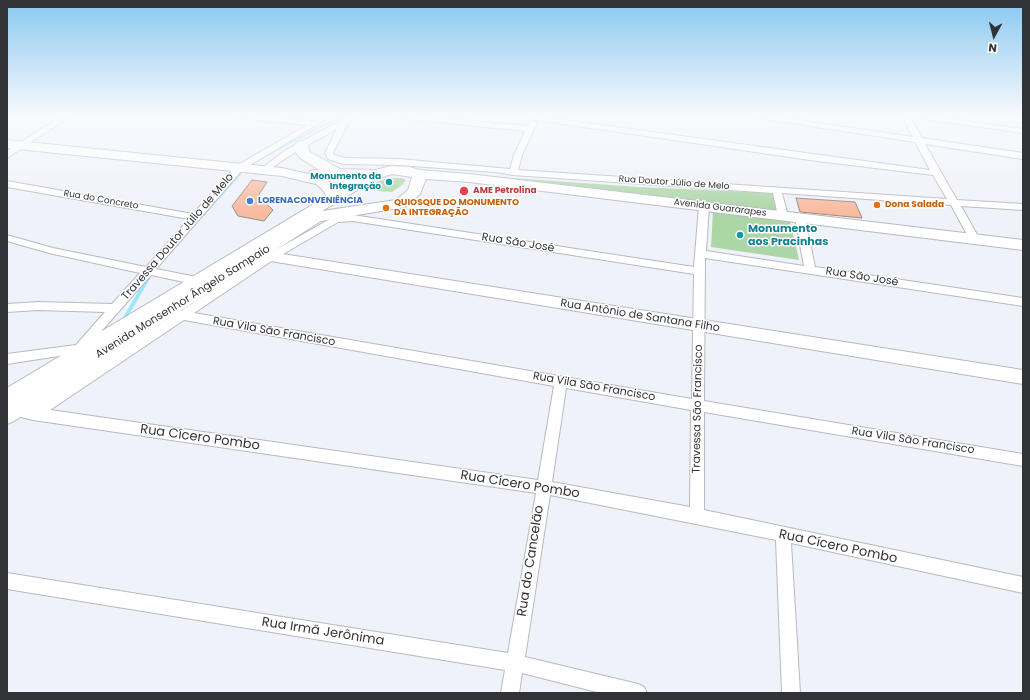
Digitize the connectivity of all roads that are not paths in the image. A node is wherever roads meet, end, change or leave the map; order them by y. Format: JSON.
{"nodes":[{"id":1,"x":18,"y":148,"type":"edge"},
{"id":2,"x":56,"y":148,"type":"edge"},
{"id":3,"x":272,"y":148,"type":"edge"},
{"id":4,"x":298,"y":148,"type":"edge"},
{"id":5,"x":302,"y":148,"type":"edge"},
{"id":6,"x":332,"y":148,"type":"edge"},
{"id":7,"x":521,"y":148,"type":"edge"},
{"id":8,"x":748,"y":148,"type":"edge"},
{"id":9,"x":922,"y":148,"type":"edge"},
{"id":10,"x":971,"y":148,"type":"edge"},
{"id":11,"x":7,"y":155,"type":"edge"},
{"id":12,"x":1023,"y":156,"type":"edge"},
{"id":13,"x":239,"y":168,"type":"junction"},
{"id":14,"x":263,"y":170,"type":"junction"},
{"id":15,"x":282,"y":172,"type":"junction"},
{"id":16,"x":513,"y":172,"type":"junction"},
{"id":17,"x":378,"y":174,"type":"junction"},
{"id":18,"x":417,"y":174,"type":"junction"},
{"id":19,"x":936,"y":174,"type":"junction"},
{"id":20,"x":469,"y":178,"type":"junction"},
{"id":21,"x":7,"y":184,"type":"edge"},
{"id":22,"x":354,"y":185,"type":"junction"},
{"id":23,"x":777,"y":190,"type":"junction"},
{"id":24,"x":956,"y":204,"type":"junction"},
{"id":25,"x":704,"y":206,"type":"junction"},
{"id":26,"x":1023,"y":207,"type":"edge"},
{"id":27,"x":333,"y":210,"type":"junction"},
{"id":28,"x":783,"y":216,"type":"junction"},
{"id":29,"x":195,"y":217,"type":"junction"},
{"id":30,"x":800,"y":218,"type":"junction"},
{"id":31,"x":7,"y":238,"type":"edge"},
{"id":32,"x":974,"y":238,"type":"junction"},
{"id":33,"x":7,"y":244,"type":"edge"},
{"id":34,"x":1023,"y":245,"type":"edge"},
{"id":35,"x":53,"y":251,"type":"junction"},
{"id":36,"x":701,"y":254,"type":"junction"},
{"id":37,"x":263,"y":256,"type":"junction"},
{"id":38,"x":810,"y":269,"type":"junction"},
{"id":39,"x":147,"y":270,"type":"junction"},
{"id":40,"x":699,"y":271,"type":"junction"},
{"id":41,"x":198,"y":282,"type":"junction"},
{"id":42,"x":1023,"y":302,"type":"edge"},
{"id":43,"x":7,"y":304,"type":"edge"},
{"id":44,"x":38,"y":306,"type":"junction"},
{"id":45,"x":7,"y":308,"type":"edge"},
{"id":46,"x":115,"y":308,"type":"junction"},
{"id":47,"x":165,"y":312,"type":"junction"},
{"id":48,"x":182,"y":316,"type":"junction"},
{"id":49,"x":699,"y":325,"type":"junction"},
{"id":50,"x":84,"y":348,"type":"junction"},
{"id":51,"x":7,"y":359,"type":"edge"},
{"id":52,"x":1023,"y":377,"type":"edge"},
{"id":53,"x":561,"y":382,"type":"junction"},
{"id":54,"x":699,"y":406,"type":"junction"},
{"id":55,"x":9,"y":408,"type":"edge"},
{"id":56,"x":33,"y":414,"type":"junction"},
{"id":57,"x":1023,"y":460,"type":"edge"},
{"id":58,"x":543,"y":487,"type":"junction"},
{"id":59,"x":697,"y":516,"type":"junction"},
{"id":60,"x":783,"y":535,"type":"junction"},
{"id":61,"x":7,"y":581,"type":"edge"},
{"id":62,"x":1023,"y":585,"type":"edge"},
{"id":63,"x":515,"y":663,"type":"junction"},
{"id":64,"x":510,"y":693,"type":"edge"},
{"id":65,"x":638,"y":693,"type":"edge"},
{"id":66,"x":791,"y":693,"type":"edge"}],
"edges":[{"from":1,"to":11,"type":"street"},
{"from":2,"to":13,"type":"street"},
{"from":3,"to":13,"type":"street","name":"Travessa Doutor Júlio de Melo"},
{"from":4,"to":14,"type":"street"},
{"from":5,"to":17,"type":"main road"},
{"from":6,"to":16,"type":"street","name":"Rua Doutor Júlio de Melo"},
{"from":7,"to":16,"type":"street"},
{"from":8,"to":19,"type":"street"},
{"from":9,"to":19,"type":"street"},
{"from":10,"to":12,"type":"street"},
{"from":13,"to":14,"type":"street"},
{"from":13,"to":29,"type":"street","name":"Travessa Doutor Júlio de Melo"},
{"from":14,"to":15,"type":"street"},
{"from":15,"to":22,"type":"street"},
{"from":15,"to":27,"type":"street"},
{"from":16,"to":20,"type":"street"},
{"from":16,"to":23,"type":"street","name":"Rua Doutor Júlio de Melo"},
{"from":17,"to":18,"type":"main road","name":"Avenida Guararapes"},
{"from":17,"to":22,"type":"main road"},
{"from":18,"to":20,"type":"main road","name":"Avenida Guararapes"},
{"from":18,"to":27,"type":"main road","name":"Avenida Monsenhor Ângelo Sampaio"},
{"from":19,"to":24,"type":"street"},
{"from":20,"to":25,"type":"main road","name":"Avenida Guararapes"},
{"from":21,"to":29,"type":"street","name":"Rua do Concreto"},
{"from":22,"to":27,"type":"main road"},
{"from":23,"to":24,"type":"street","name":"Rua Doutor Júlio de Melo"},
{"from":23,"to":28,"type":"street"},
{"from":24,"to":26,"type":"street","name":"Rua Doutor Júlio de Melo"},
{"from":24,"to":32,"type":"street"},
{"from":25,"to":28,"type":"main road","name":"Avenida Guararapes"},
{"from":25,"to":36,"type":"street","name":"Travessa São Francisco"},
{"from":27,"to":37,"type":"main road","name":"Avenida Monsenhor Ângelo Sampaio"},
{"from":27,"to":40,"type":"street","name":"Rua São José"},
{"from":27,"to":41,"type":"main road","name":"Avenida Monsenhor Ângelo Sampaio"},
{"from":28,"to":30,"type":"main road","name":"Avenida Guararapes"},
{"from":29,"to":39,"type":"street","name":"Travessa Doutor Júlio de Melo"},
{"from":30,"to":32,"type":"main road","name":"Avenida Guararapes"},
{"from":30,"to":38,"type":"street"},
{"from":31,"to":35,"type":"street"},
{"from":32,"to":34,"type":"main road","name":"Avenida Guararapes"},
{"from":33,"to":35,"type":"street"},
{"from":35,"to":39,"type":"street"},
{"from":36,"to":38,"type":"street","name":"Rua São José"},
{"from":36,"to":40,"type":"street","name":"Travessa São Francisco"},
{"from":37,"to":47,"type":"main road","name":"Avenida Monsenhor Ângelo Sampaio"},
{"from":37,"to":48,"type":"street"},
{"from":37,"to":49,"type":"street","name":"Rua Antônio de Santana Filho"},
{"from":38,"to":42,"type":"street","name":"Rua São José"},
{"from":39,"to":41,"type":"street"},
{"from":39,"to":46,"type":"street","name":"Travessa Doutor Júlio de Melo"},
{"from":40,"to":49,"type":"street","name":"Travessa São Francisco"},
{"from":41,"to":50,"type":"main road","name":"Avenida Monsenhor Ângelo Sampaio"},
{"from":43,"to":44,"type":"street"},
{"from":44,"to":45,"type":"street"},
{"from":44,"to":46,"type":"street"},
{"from":46,"to":50,"type":"street","name":"Travessa Doutor Júlio de Melo"},
{"from":47,"to":48,"type":"street","name":"Rua Vila São Francisco"},
{"from":47,"to":55,"type":"main road","name":"Avenida Monsenhor Ângelo Sampaio"},
{"from":48,"to":53,"type":"street","name":"Rua Vila São Francisco"},
{"from":48,"to":56,"type":"street"},
{"from":49,"to":52,"type":"street","name":"Rua Antônio de Santana Filho"},
{"from":49,"to":54,"type":"street","name":"Travessa São Francisco"},
{"from":50,"to":51,"type":"street"},
{"from":50,"to":55,"type":"main road","name":"Avenida Monsenhor Ângelo Sampaio"},
{"from":53,"to":54,"type":"street","name":"Rua Vila São Francisco"},
{"from":53,"to":58,"type":"street","name":"Rua do Cancelão"},
{"from":54,"to":57,"type":"street","name":"Rua Vila São Francisco"},
{"from":54,"to":59,"type":"street","name":"Travessa São Francisco"},
{"from":55,"to":56,"type":"street","name":"Rua Cícero Pombo"},
{"from":56,"to":58,"type":"street","name":"Rua Cícero Pombo"},
{"from":58,"to":59,"type":"street","name":"Rua Cícero Pombo"},
{"from":58,"to":63,"type":"street","name":"Rua do Cancelão"},
{"from":59,"to":60,"type":"street","name":"Rua Cícero Pombo"},
{"from":60,"to":62,"type":"street","name":"Rua Cícero Pombo"},
{"from":60,"to":66,"type":"street"},
{"from":61,"to":63,"type":"street","name":"Rua Irmã Jerônima"},
{"from":63,"to":64,"type":"street","name":"Rua do Cancelão"},
{"from":63,"to":65,"type":"street","name":"Rua Irmã Jerônima"}]}
